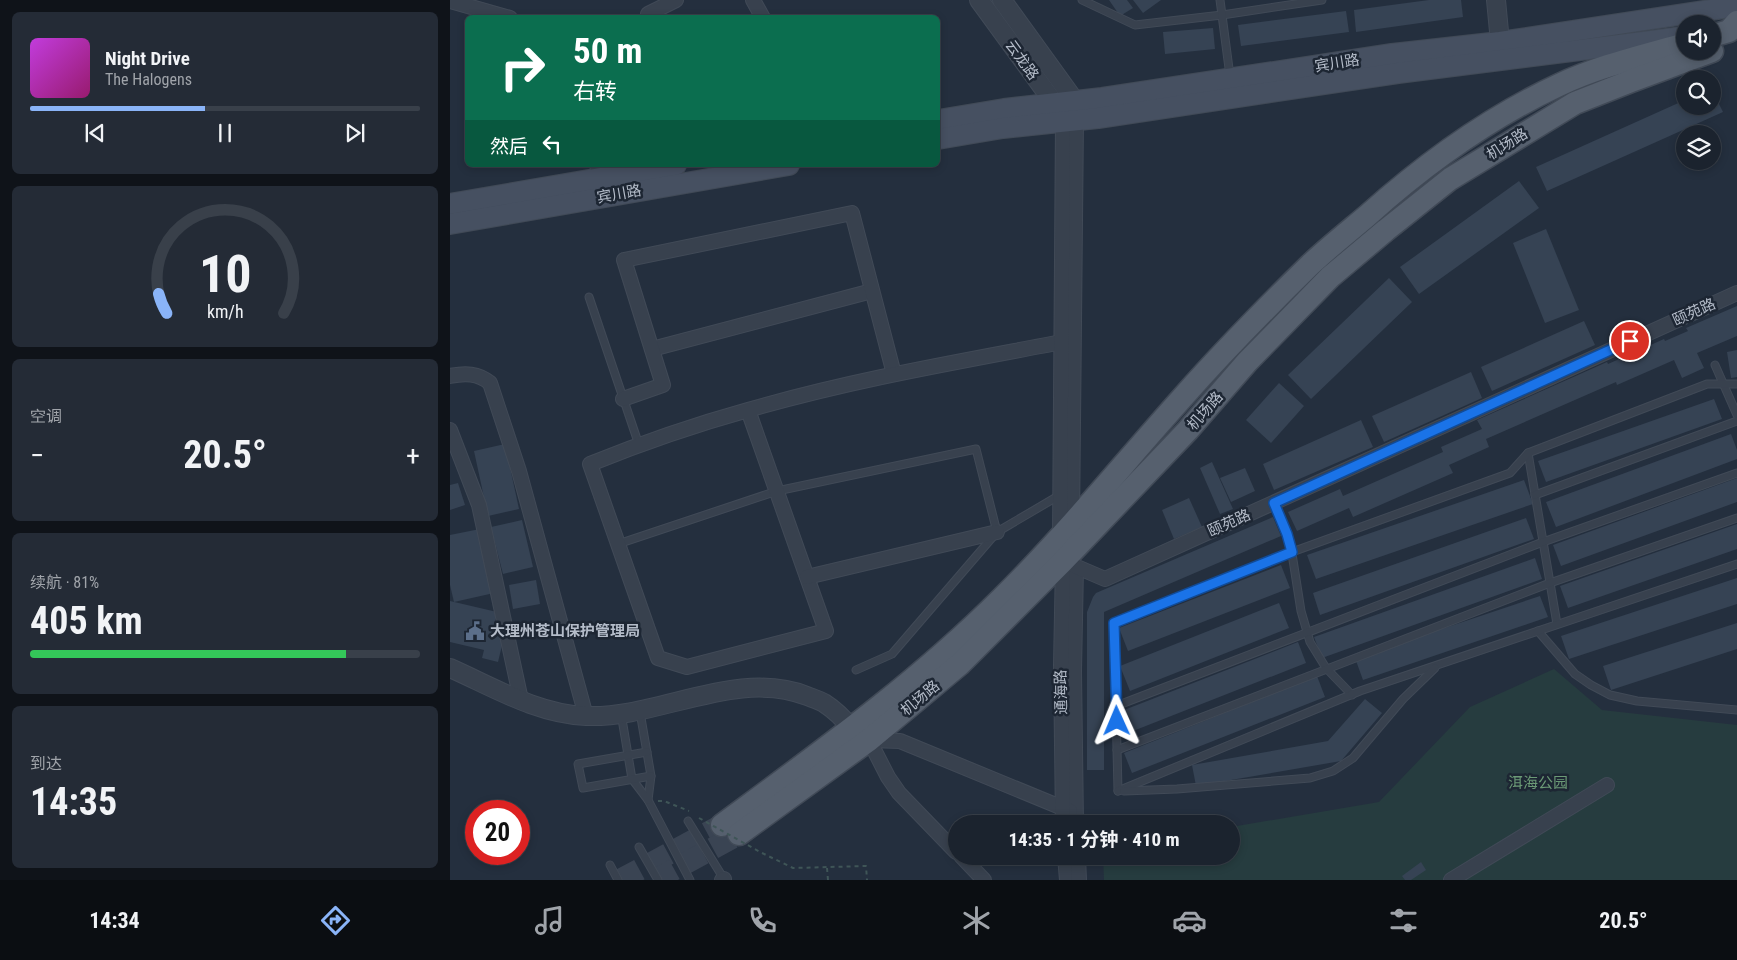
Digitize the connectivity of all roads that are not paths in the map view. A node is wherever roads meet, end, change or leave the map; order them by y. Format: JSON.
{"nodes":[{"id":1,"x":676,"y":0,"type":"edge"},
{"id":2,"x":753,"y":0,"type":"edge"},
{"id":3,"x":979,"y":0,"type":"edge"},
{"id":4,"x":1002,"y":0,"type":"edge"},
{"id":5,"x":1082,"y":0,"type":"edge"},
{"id":6,"x":1220,"y":0,"type":"edge"},
{"id":7,"x":1322,"y":0,"type":"edge"},
{"id":8,"x":1496,"y":0,"type":"edge"},
{"id":9,"x":450,"y":1,"type":"edge"},
{"id":10,"x":1737,"y":6,"type":"edge"},
{"id":11,"x":657,"y":10,"type":"edge"},
{"id":12,"x":499,"y":15,"type":"edge"},
{"id":13,"x":761,"y":15,"type":"edge"},
{"id":14,"x":1222,"y":15,"type":"junction"},
{"id":15,"x":1727,"y":32,"type":"edge"},
{"id":16,"x":1676,"y":38,"type":"edge"},
{"id":17,"x":1500,"y":42,"type":"junction"},
{"id":18,"x":1676,"y":47,"type":"edge"},
{"id":19,"x":1721,"y":48,"type":"edge"},
{"id":20,"x":1687,"y":60,"type":"edge"},
{"id":21,"x":1230,"y":79,"type":"junction"},
{"id":22,"x":1054,"y":104,"type":"junction"},
{"id":23,"x":1071,"y":114,"type":"junction"},
{"id":24,"x":940,"y":120,"type":"edge"},
{"id":25,"x":940,"y":139,"type":"edge"},
{"id":26,"x":654,"y":167,"type":"edge"},
{"id":27,"x":778,"y":167,"type":"edge"},
{"id":28,"x":598,"y":172,"type":"edge"},
{"id":29,"x":450,"y":204,"type":"edge"},
{"id":30,"x":450,"y":224,"type":"edge"},
{"id":31,"x":872,"y":291,"type":"junction"},
{"id":32,"x":1737,"y":293,"type":"edge"},
{"id":33,"x":589,"y":297,"type":"dead end"},
{"id":34,"x":1062,"y":342,"type":"junction"},
{"id":35,"x":652,"y":349,"type":"junction"},
{"id":36,"x":1715,"y":365,"type":"dead end"},
{"id":37,"x":894,"y":374,"type":"junction"},
{"id":38,"x":450,"y":376,"type":"edge"},
{"id":39,"x":1724,"y":384,"type":"junction"},
{"id":40,"x":1737,"y":384,"type":"edge"},
{"id":41,"x":623,"y":399,"type":"junction"},
{"id":42,"x":748,"y":410,"type":"junction"},
{"id":43,"x":1737,"y":415,"type":"edge"},
{"id":44,"x":1737,"y":421,"type":"edge"},
{"id":45,"x":450,"y":430,"type":"edge"},
{"id":46,"x":639,"y":445,"type":"junction"},
{"id":47,"x":1528,"y":453,"type":"junction"},
{"id":48,"x":1737,"y":473,"type":"edge"},
{"id":49,"x":777,"y":490,"type":"junction"},
{"id":50,"x":1060,"y":495,"type":"junction"},
{"id":51,"x":1535,"y":495,"type":"junction"},
{"id":52,"x":1274,"y":503,"type":"junction"},
{"id":53,"x":1737,"y":518,"type":"edge"},
{"id":54,"x":1066,"y":531,"type":"junction"},
{"id":55,"x":998,"y":532,"type":"junction"},
{"id":56,"x":1543,"y":542,"type":"junction"},
{"id":57,"x":618,"y":544,"type":"junction"},
{"id":58,"x":1292,"y":552,"type":"junction"},
{"id":59,"x":1070,"y":564,"type":"junction"},
{"id":60,"x":1737,"y":564,"type":"edge"},
{"id":61,"x":807,"y":577,"type":"junction"},
{"id":62,"x":1550,"y":583,"type":"junction"},
{"id":63,"x":1557,"y":624,"type":"junction"},
{"id":64,"x":1538,"y":631,"type":"junction"},
{"id":65,"x":1306,"y":632,"type":"junction"},
{"id":66,"x":1438,"y":666,"type":"junction"},
{"id":67,"x":450,"y":668,"type":"edge"},
{"id":68,"x":856,"y":670,"type":"dead end"},
{"id":69,"x":1327,"y":670,"type":"junction"},
{"id":70,"x":1352,"y":695,"type":"junction"},
{"id":71,"x":521,"y":700,"type":"junction"},
{"id":72,"x":1116,"y":706,"type":"junction"},
{"id":73,"x":639,"y":709,"type":"junction"},
{"id":74,"x":1737,"y":710,"type":"edge"},
{"id":75,"x":621,"y":712,"type":"junction"},
{"id":76,"x":586,"y":716,"type":"junction"},
{"id":77,"x":861,"y":734,"type":"junction"},
{"id":78,"x":1117,"y":750,"type":"junction"},
{"id":79,"x":647,"y":752,"type":"junction"},
{"id":80,"x":628,"y":755,"type":"junction"},
{"id":81,"x":651,"y":776,"type":"junction"},
{"id":82,"x":632,"y":779,"type":"junction"},
{"id":83,"x":1607,"y":785,"type":"dead end"},
{"id":84,"x":1118,"y":791,"type":"junction"},
{"id":85,"x":648,"y":800,"type":"junction"},
{"id":86,"x":1072,"y":815,"type":"edge"},
{"id":87,"x":688,"y":821,"type":"dead end"},
{"id":88,"x":731,"y":830,"type":"tunnel mouth"},
{"id":89,"x":948,"y":844,"type":"edge"},
{"id":90,"x":639,"y":847,"type":"dead end"},
{"id":91,"x":610,"y":865,"type":"dead end"},
{"id":92,"x":969,"y":865,"type":"edge"},
{"id":93,"x":1066,"y":865,"type":"edge"},
{"id":94,"x":1079,"y":865,"type":"edge"},
{"id":95,"x":618,"y":880,"type":"edge"},
{"id":96,"x":658,"y":880,"type":"edge"},
{"id":97,"x":690,"y":880,"type":"edge"},
{"id":98,"x":723,"y":880,"type":"edge"},
{"id":99,"x":984,"y":880,"type":"edge"},
{"id":100,"x":1067,"y":880,"type":"edge"},
{"id":101,"x":1080,"y":880,"type":"edge"},
{"id":102,"x":1451,"y":880,"type":"edge"}],
"edges":[{"from":1,"to":11,"type":"street"},
{"from":2,"to":13,"type":"street"},
{"from":3,"to":22,"type":"street","name":"云龙路"},
{"from":4,"to":23,"type":"street","name":"云龙路"},
{"from":5,"to":14,"type":"lane"},
{"from":6,"to":14,"type":"lane"},
{"from":7,"to":14,"type":"lane"},
{"from":8,"to":17,"type":"street"},
{"from":9,"to":12,"type":"street"},
{"from":10,"to":17,"type":"main road","name":"宾川路"},
{"from":14,"to":21,"type":"lane"},
{"from":15,"to":19,"type":"main road","name":"机场路"},
{"from":16,"to":23,"type":"main road","name":"宾川路"},
{"from":17,"to":21,"type":"main road","name":"宾川路"},
{"from":18,"to":54,"type":"main road","name":"机场路"},
{"from":20,"to":59,"type":"main road","name":"机场路"},
{"from":21,"to":23,"type":"main road","name":"宾川路"},
{"from":22,"to":23,"type":"main road","name":"宾川路"},
{"from":22,"to":24,"type":"main road","name":"宾川路"},
{"from":23,"to":25,"type":"main road","name":"宾川路"},
{"from":23,"to":34,"type":"street"},
{"from":23,"to":54,"type":"street"},
{"from":26,"to":28,"type":"main road","name":"宾川路"},
{"from":27,"to":30,"type":"main road","name":"宾川路"},
{"from":28,"to":29,"type":"main road","name":"宾川路"},
{"from":31,"to":35,"type":"street"},
{"from":31,"to":35,"type":"street"},
{"from":31,"to":37,"type":"street"},
{"from":32,"to":52,"type":"street","name":"颐苑路"},
{"from":33,"to":41,"type":"lane"},
{"from":34,"to":37,"type":"street"},
{"from":34,"to":50,"type":"street"},
{"from":35,"to":41,"type":"street"},
{"from":36,"to":39,"type":"lane"},
{"from":37,"to":42,"type":"street"},
{"from":38,"to":76,"type":"street"},
{"from":39,"to":40,"type":"lane"},
{"from":39,"to":43,"type":"lane"},
{"from":39,"to":47,"type":"lane"},
{"from":41,"to":46,"type":"lane"},
{"from":42,"to":46,"type":"street"},
{"from":42,"to":49,"type":"street"},
{"from":44,"to":51,"type":"lane"},
{"from":45,"to":71,"type":"street"},
{"from":46,"to":57,"type":"street"},
{"from":47,"to":51,"type":"lane"},
{"from":47,"to":58,"type":"lane"},
{"from":48,"to":56,"type":"lane"},
{"from":49,"to":55,"type":"lane"},
{"from":49,"to":57,"type":"lane"},
{"from":49,"to":61,"type":"street"},
{"from":50,"to":54,"type":"street"},
{"from":50,"to":55,"type":"lane"},
{"from":51,"to":56,"type":"lane"},
{"from":52,"to":58,"type":"lane"},
{"from":52,"to":59,"type":"street","name":"颐苑路"},
{"from":53,"to":62,"type":"lane"},
{"from":54,"to":77,"type":"main road","name":"机场路"},
{"from":55,"to":61,"type":"street"},
{"from":55,"to":68,"type":"lane"},
{"from":56,"to":62,"type":"lane"},
{"from":56,"to":65,"type":"lane"},
{"from":57,"to":61,"type":"street"},
{"from":58,"to":65,"type":"lane"},
{"from":58,"to":72,"type":"lane"},
{"from":59,"to":77,"type":"main road","name":"机场路"},
{"from":59,"to":86,"type":"street","name":"通海路"},
{"from":60,"to":63,"type":"lane"},
{"from":62,"to":63,"type":"lane"},
{"from":62,"to":69,"type":"lane"},
{"from":63,"to":64,"type":"lane"},
{"from":64,"to":66,"type":"lane"},
{"from":64,"to":74,"type":"lane"},
{"from":65,"to":69,"type":"lane"},
{"from":65,"to":72,"type":"lane"},
{"from":66,"to":70,"type":"lane"},
{"from":66,"to":84,"type":"lane"},
{"from":67,"to":71,"type":"street"},
{"from":69,"to":70,"type":"lane"},
{"from":69,"to":78,"type":"lane"},
{"from":70,"to":84,"type":"lane"},
{"from":71,"to":76,"type":"street"},
{"from":72,"to":78,"type":"lane"},
{"from":73,"to":75,"type":"street"},
{"from":73,"to":77,"type":"street"},
{"from":73,"to":79,"type":"lane"},
{"from":75,"to":76,"type":"street"},
{"from":75,"to":80,"type":"lane"},
{"from":77,"to":86,"type":"street"},
{"from":77,"to":88,"type":"main road","name":"机场路"},
{"from":77,"to":89,"type":"street"},
{"from":78,"to":84,"type":"lane"},
{"from":79,"to":80,"type":"lane"},
{"from":79,"to":81,"type":"lane"},
{"from":80,"to":82,"type":"lane"},
{"from":80,"to":82,"type":"lane"},
{"from":81,"to":82,"type":"lane"},
{"from":81,"to":85,"type":"lane"},
{"from":82,"to":85,"type":"lane"},
{"from":83,"to":102,"type":"street"},
{"from":85,"to":97,"type":"lane"},
{"from":87,"to":98,"type":"lane"},
{"from":90,"to":96,"type":"lane"},
{"from":91,"to":95,"type":"lane"},
{"from":92,"to":99,"type":"street"},
{"from":93,"to":100,"type":"street"},
{"from":94,"to":101,"type":"street"}]}
